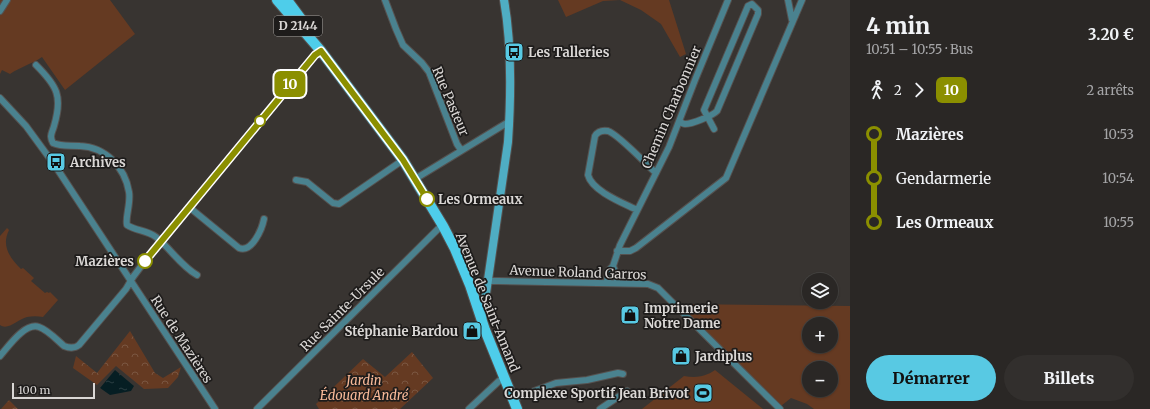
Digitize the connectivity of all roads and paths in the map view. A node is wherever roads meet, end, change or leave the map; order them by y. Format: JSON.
{"nodes":[{"id":1,"x":7,"y":0,"type":"edge"},
{"id":2,"x":277,"y":0,"type":"edge"},
{"id":3,"x":287,"y":0,"type":"edge"},
{"id":4,"x":385,"y":0,"type":"edge"},
{"id":5,"x":504,"y":0,"type":"edge"},
{"id":6,"x":728,"y":0,"type":"edge"},
{"id":7,"x":788,"y":0,"type":"edge"},
{"id":8,"x":802,"y":0,"type":"edge"},
{"id":9,"x":0,"y":11,"type":"edge"},
{"id":10,"x":792,"y":22,"type":"junction"},
{"id":11,"x":321,"y":51,"type":"junction"},
{"id":12,"x":36,"y":65,"type":"dead end"},
{"id":13,"x":0,"y":98,"type":"edge"},
{"id":14,"x":707,"y":117,"type":"junction"},
{"id":15,"x":510,"y":121,"type":"junction"},
{"id":16,"x":679,"y":122,"type":"junction"},
{"id":17,"x":714,"y":129,"type":"dead end"},
{"id":18,"x":52,"y":142,"type":"junction"},
{"id":19,"x":43,"y":148,"type":"junction"},
{"id":20,"x":461,"y":150,"type":"junction"},
{"id":21,"x":403,"y":160,"type":"junction"},
{"id":22,"x":656,"y":173,"type":"junction"},
{"id":23,"x":414,"y":179,"type":"junction"},
{"id":24,"x":296,"y":180,"type":"dead end"},
{"id":25,"x":189,"y":207,"type":"junction"},
{"id":26,"x":637,"y":210,"type":"junction"},
{"id":27,"x":264,"y":220,"type":"dead end"},
{"id":28,"x":443,"y":226,"type":"junction"},
{"id":29,"x":161,"y":242,"type":"junction"},
{"id":30,"x":617,"y":251,"type":"junction"},
{"id":31,"x":613,"y":266,"type":"junction"},
{"id":32,"x":197,"y":275,"type":"dead end"},
{"id":33,"x":131,"y":280,"type":"junction"},
{"id":34,"x":489,"y":281,"type":"junction"},
{"id":35,"x":606,"y":283,"type":"junction"},
{"id":36,"x":617,"y":283,"type":"junction"},
{"id":37,"x":470,"y":285,"type":"junction"},
{"id":38,"x":482,"y":321,"type":"junction"},
{"id":39,"x":0,"y":356,"type":"edge"},
{"id":40,"x":623,"y":374,"type":"dead end"},
{"id":41,"x":504,"y":379,"type":"junction"},
{"id":42,"x":627,"y":391,"type":"dead end"},
{"id":43,"x":513,"y":399,"type":"junction"},
{"id":44,"x":215,"y":409,"type":"edge"},
{"id":45,"x":257,"y":409,"type":"edge"},
{"id":46,"x":469,"y":409,"type":"edge"},
{"id":47,"x":517,"y":409,"type":"edge"},
{"id":48,"x":600,"y":409,"type":"edge"},
{"id":49,"x":780,"y":409,"type":"edge"}],
"edges":[{"from":1,"to":9,"type":"street"},
{"from":2,"to":11,"type":"main road","name":"Avenue de Saint-Amand","number":"D 2144"},
{"from":3,"to":11,"type":"main road","name":"Avenue de Saint-Amand","number":"D 2144"},
{"from":4,"to":20,"type":"street","name":"Rue Pasteur"},
{"from":5,"to":15,"type":"main road"},
{"from":6,"to":16,"type":"street","name":"Chemin Charbonnier"},
{"from":7,"to":10,"type":"street"},
{"from":8,"to":10,"type":"street"},
{"from":10,"to":30,"type":"street"},
{"from":11,"to":21,"type":"main road","name":"Avenue de Saint-Amand","number":"D 2144"},
{"from":11,"to":25,"type":"street"},
{"from":12,"to":18,"type":"street"},
{"from":13,"to":19,"type":"street","name":"Rue de Mazières"},
{"from":14,"to":14,"type":"street"},
{"from":14,"to":16,"type":"street"},
{"from":14,"to":17,"type":"street"},
{"from":15,"to":20,"type":"street"},
{"from":15,"to":34,"type":"main road"},
{"from":16,"to":22,"type":"street","name":"Chemin Charbonnier"},
{"from":18,"to":19,"type":"street"},
{"from":18,"to":29,"type":"street"},
{"from":19,"to":33,"type":"street","name":"Rue de Mazières"},
{"from":20,"to":23,"type":"street"},
{"from":21,"to":23,"type":"main road","name":"Avenue de Saint-Amand","number":"D 2144"},
{"from":21,"to":24,"type":"street"},
{"from":22,"to":26,"type":"street","name":"Chemin Charbonnier"},
{"from":22,"to":26,"type":"street"},
{"from":23,"to":28,"type":"main road","name":"Avenue de Saint-Amand","number":"D 2144"},
{"from":25,"to":27,"type":"street"},
{"from":25,"to":29,"type":"street"},
{"from":26,"to":30,"type":"street","name":"Chemin Charbonnier"},
{"from":28,"to":37,"type":"main road","name":"Avenue de Saint-Amand","number":"D 2144"},
{"from":28,"to":45,"type":"street","name":"Rue Sainte-Ursule"},
{"from":29,"to":32,"type":"street"},
{"from":29,"to":33,"type":"street"},
{"from":30,"to":31,"type":"street","name":"Chemin Charbonnier"},
{"from":31,"to":35,"type":"street","name":"Chemin Charbonnier"},
{"from":31,"to":36,"type":"street","name":"Chemin Charbonnier"},
{"from":33,"to":39,"type":"street"},
{"from":33,"to":44,"type":"street","name":"Rue de Mazières"},
{"from":34,"to":35,"type":"street","name":"Avenue Roland Garros"},
{"from":34,"to":37,"type":"street","name":"Avenue Roland Garros"},
{"from":34,"to":38,"type":"main road"},
{"from":35,"to":36,"type":"street","name":"Avenue Roland Garros"},
{"from":36,"to":49,"type":"street","name":"Avenue Roland Garros"},
{"from":37,"to":38,"type":"main road","name":"Avenue de Saint-Amand","number":"D 2144"},
{"from":38,"to":41,"type":"main road","name":"Avenue de Saint-Amand"},
{"from":40,"to":43,"type":"street"},
{"from":41,"to":43,"type":"main road","name":"Avenue de Saint-Amand"},
{"from":41,"to":46,"type":"street"},
{"from":42,"to":48,"type":"street"},
{"from":43,"to":47,"type":"main road","name":"Avenue de Saint-Amand"}]}
